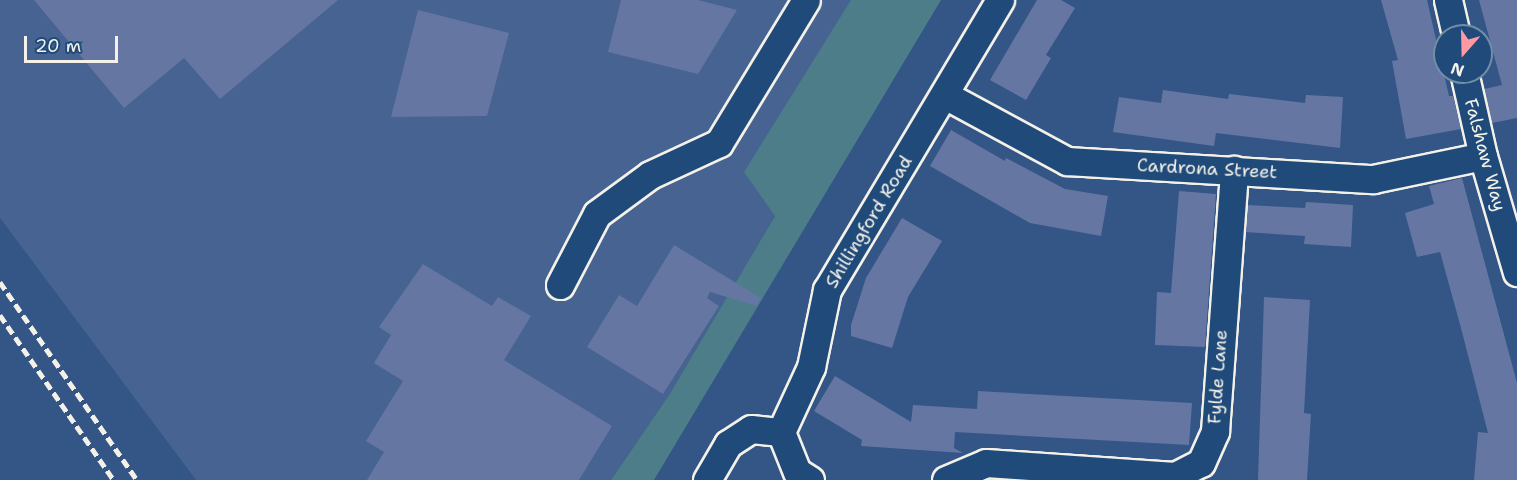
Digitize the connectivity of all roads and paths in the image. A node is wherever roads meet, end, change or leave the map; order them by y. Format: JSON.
{"nodes":[{"id":1,"x":807,"y":0,"type":"edge"},
{"id":2,"x":1000,"y":0,"type":"edge"},
{"id":3,"x":1448,"y":0,"type":"edge"},
{"id":4,"x":1453,"y":24,"type":"edge"},
{"id":5,"x":1467,"y":84,"type":"edge"},
{"id":6,"x":945,"y":95,"type":"junction"},
{"id":7,"x":1483,"y":156,"type":"junction"},
{"id":8,"x":1234,"y":170,"type":"junction"},
{"id":9,"x":1517,"y":272,"type":"edge"},
{"id":10,"x":560,"y":285,"type":"dead end"},
{"id":11,"x":781,"y":432,"type":"junction"},
{"id":12,"x":707,"y":480,"type":"edge"},
{"id":13,"x":810,"y":480,"type":"edge"},
{"id":14,"x":946,"y":480,"type":"edge"}],
"edges":[{"from":1,"to":10,"type":"street"},
{"from":2,"to":6,"type":"street","name":"Shillingford Road"},
{"from":3,"to":4,"type":"street"},
{"from":5,"to":7,"type":"street","name":"Falshaw Way"},
{"from":6,"to":8,"type":"street","name":"Cardrona Street"},
{"from":6,"to":11,"type":"street","name":"Shillingford Road"},
{"from":7,"to":8,"type":"street","name":"Cardrona Street"},
{"from":7,"to":9,"type":"street","name":"Falshaw Way"},
{"from":8,"to":14,"type":"street","name":"Fylde Lane"},
{"from":11,"to":12,"type":"street"},
{"from":11,"to":13,"type":"street"}]}
